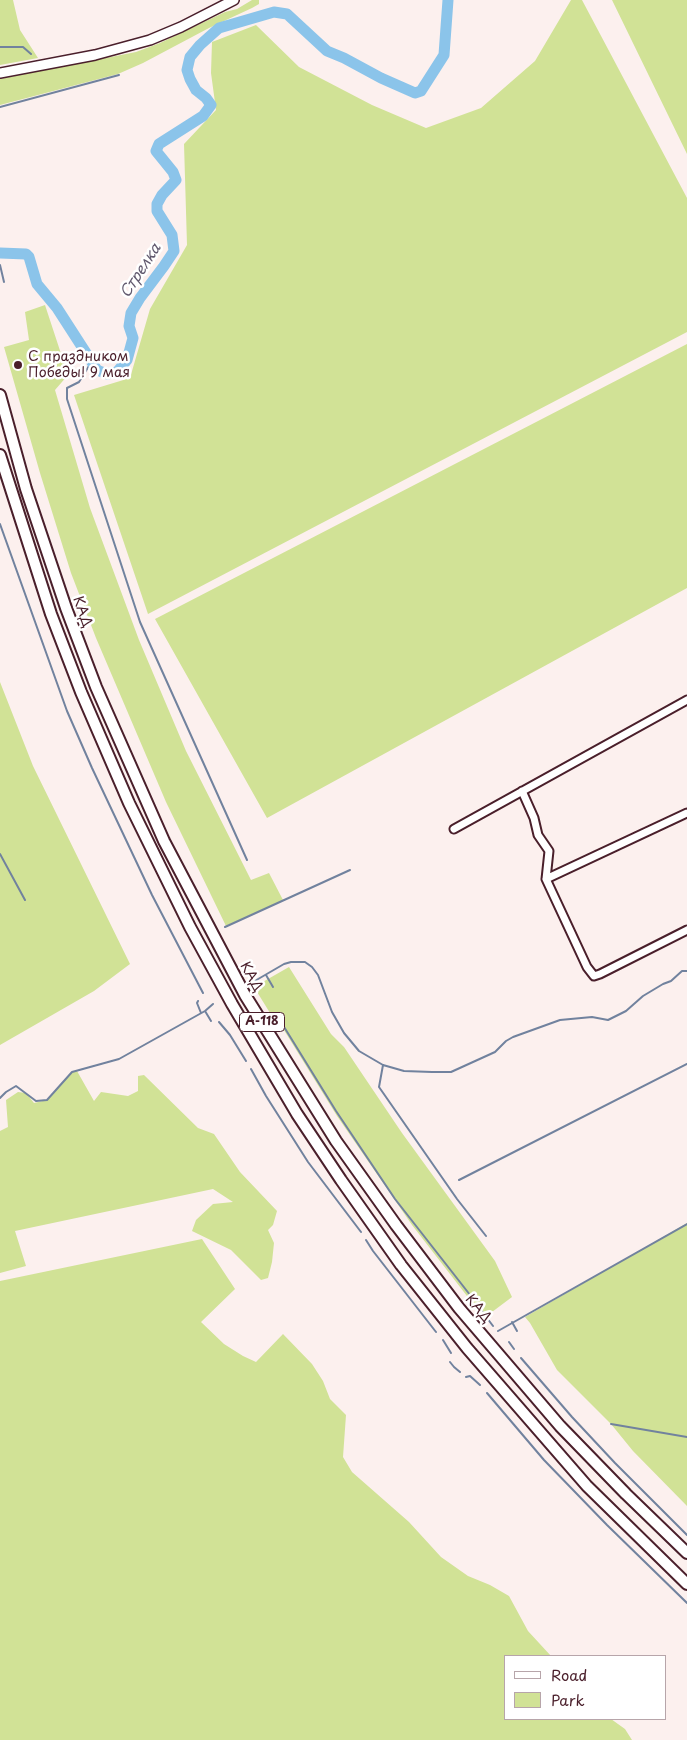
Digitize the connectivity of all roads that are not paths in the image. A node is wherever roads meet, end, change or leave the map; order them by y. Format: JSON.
{"nodes":[{"id":1,"x":234,"y":0,"type":"edge"},
{"id":2,"x":0,"y":73,"type":"edge"},
{"id":3,"x":0,"y":395,"type":"edge"},
{"id":4,"x":0,"y":455,"type":"edge"},
{"id":5,"x":687,"y":700,"type":"edge"},
{"id":6,"x":522,"y":791,"type":"junction"},
{"id":7,"x":687,"y":813,"type":"edge"},
{"id":8,"x":454,"y":830,"type":"dead end"},
{"id":9,"x":546,"y":879,"type":"junction"},
{"id":10,"x":687,"y":930,"type":"edge"},
{"id":11,"x":687,"y":1553,"type":"edge"},
{"id":12,"x":687,"y":1584,"type":"edge"}],
"edges":[{"from":1,"to":2,"type":"main road"},
{"from":3,"to":11,"type":"highway","name":"КАД","number":"А-118"},
{"from":4,"to":12,"type":"highway","number":"А-118"},
{"from":5,"to":6,"type":"street"},
{"from":6,"to":8,"type":"street"},
{"from":6,"to":9,"type":"street"},
{"from":7,"to":9,"type":"street"},
{"from":9,"to":10,"type":"street"}]}
